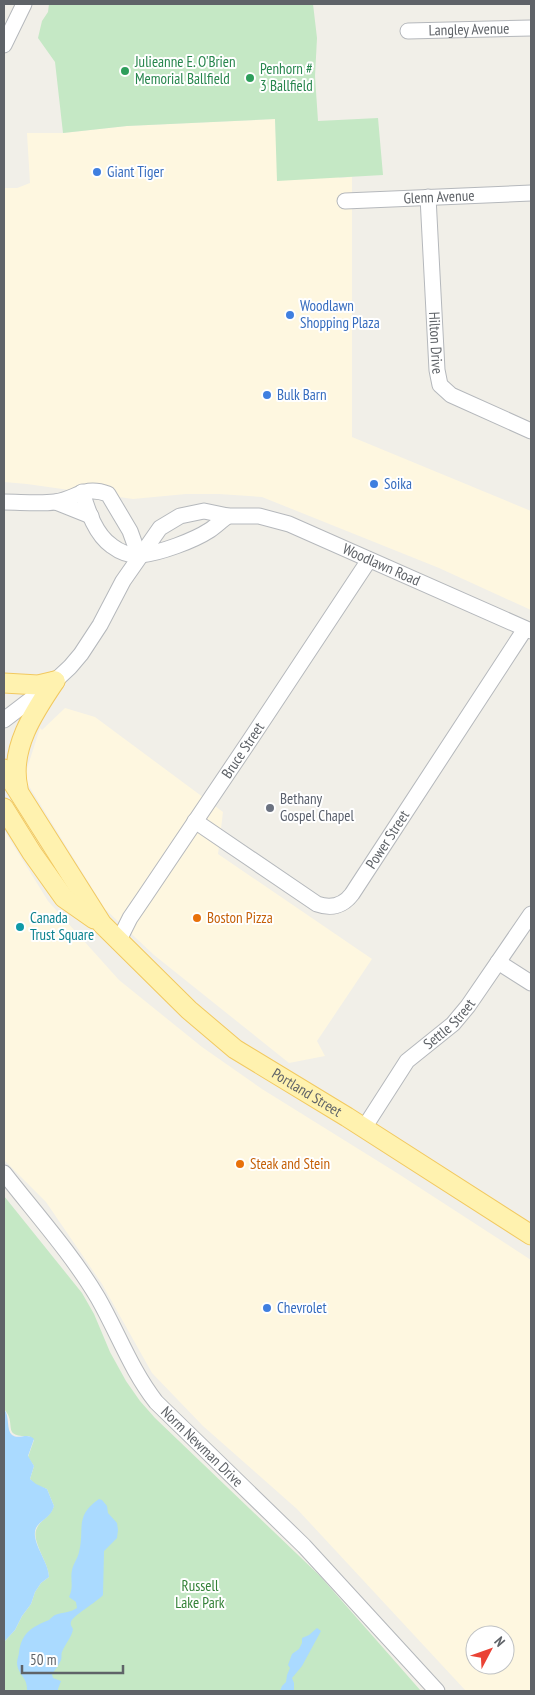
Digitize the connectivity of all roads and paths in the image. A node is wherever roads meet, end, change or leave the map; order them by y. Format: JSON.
{"nodes":[{"id":1,"x":24,"y":4,"type":"edge"},
{"id":2,"x":531,"y":28,"type":"edge"},
{"id":3,"x":408,"y":31,"type":"dead end"},
{"id":4,"x":4,"y":45,"type":"edge"},
{"id":5,"x":531,"y":193,"type":"edge"},
{"id":6,"x":428,"y":197,"type":"junction"},
{"id":7,"x":345,"y":201,"type":"dead end"},
{"id":8,"x":531,"y":432,"type":"edge"},
{"id":9,"x":82,"y":492,"type":"junction"},
{"id":10,"x":4,"y":502,"type":"edge"},
{"id":11,"x":56,"y":502,"type":"junction"},
{"id":12,"x":91,"y":516,"type":"junction"},
{"id":13,"x":228,"y":516,"type":"junction"},
{"id":14,"x":139,"y":556,"type":"junction"},
{"id":15,"x":369,"y":560,"type":"junction"},
{"id":16,"x":528,"y":630,"type":"edge"},
{"id":17,"x":55,"y":681,"type":"junction"},
{"id":18,"x":4,"y":684,"type":"edge"},
{"id":19,"x":4,"y":720,"type":"edge"},
{"id":20,"x":4,"y":770,"type":"edge"},
{"id":21,"x":20,"y":796,"type":"junction"},
{"id":22,"x":4,"y":808,"type":"edge"},
{"id":23,"x":196,"y":821,"type":"junction"},
{"id":24,"x":531,"y":914,"type":"edge"},
{"id":25,"x":102,"y":924,"type":"junction"},
{"id":26,"x":118,"y":942,"type":"junction"},
{"id":27,"x":498,"y":962,"type":"junction"},
{"id":28,"x":531,"y":983,"type":"edge"},
{"id":29,"x":364,"y":1128,"type":"junction"},
{"id":30,"x":4,"y":1173,"type":"edge"},
{"id":31,"x":531,"y":1235,"type":"edge"},
{"id":32,"x":437,"y":1691,"type":"edge"}],
"edges":[{"from":1,"to":4,"type":"street"},
{"from":2,"to":3,"type":"street","name":"Langley Avenue"},
{"from":5,"to":6,"type":"street","name":"Glenn Avenue"},
{"from":6,"to":7,"type":"street","name":"Glenn Avenue"},
{"from":6,"to":8,"type":"street","name":"Hilton Drive"},
{"from":9,"to":11,"type":"street"},
{"from":9,"to":12,"type":"street"},
{"from":9,"to":14,"type":"street"},
{"from":10,"to":11,"type":"street"},
{"from":11,"to":12,"type":"street"},
{"from":12,"to":14,"type":"street"},
{"from":13,"to":14,"type":"street"},
{"from":13,"to":14,"type":"street","name":"Woodlawn Road"},
{"from":13,"to":15,"type":"street","name":"Woodlawn Road"},
{"from":14,"to":17,"type":"street","name":"Woodlawn Road"},
{"from":15,"to":16,"type":"street","name":"Woodlawn Road"},
{"from":15,"to":23,"type":"street","name":"Bruce Street"},
{"from":16,"to":23,"type":"street","name":"Power Street"},
{"from":17,"to":18,"type":"main road"},
{"from":17,"to":19,"type":"street","name":"Woodlawn Road"},
{"from":17,"to":21,"type":"main road"},
{"from":20,"to":21,"type":"main road","name":"Portland Street"},
{"from":21,"to":25,"type":"main road","name":"Portland Street"},
{"from":22,"to":25,"type":"main road","name":"Portland Street"},
{"from":23,"to":26,"type":"street","name":"Bruce Street"},
{"from":24,"to":27,"type":"street","name":"Settle Street"},
{"from":25,"to":26,"type":"main road","name":"Portland Street"},
{"from":26,"to":29,"type":"main road","name":"Portland Street"},
{"from":27,"to":28,"type":"street"},
{"from":27,"to":29,"type":"street","name":"Settle Street"},
{"from":29,"to":31,"type":"main road","name":"Portland Street"},
{"from":30,"to":32,"type":"street","name":"Norm Newman Drive"}]}
